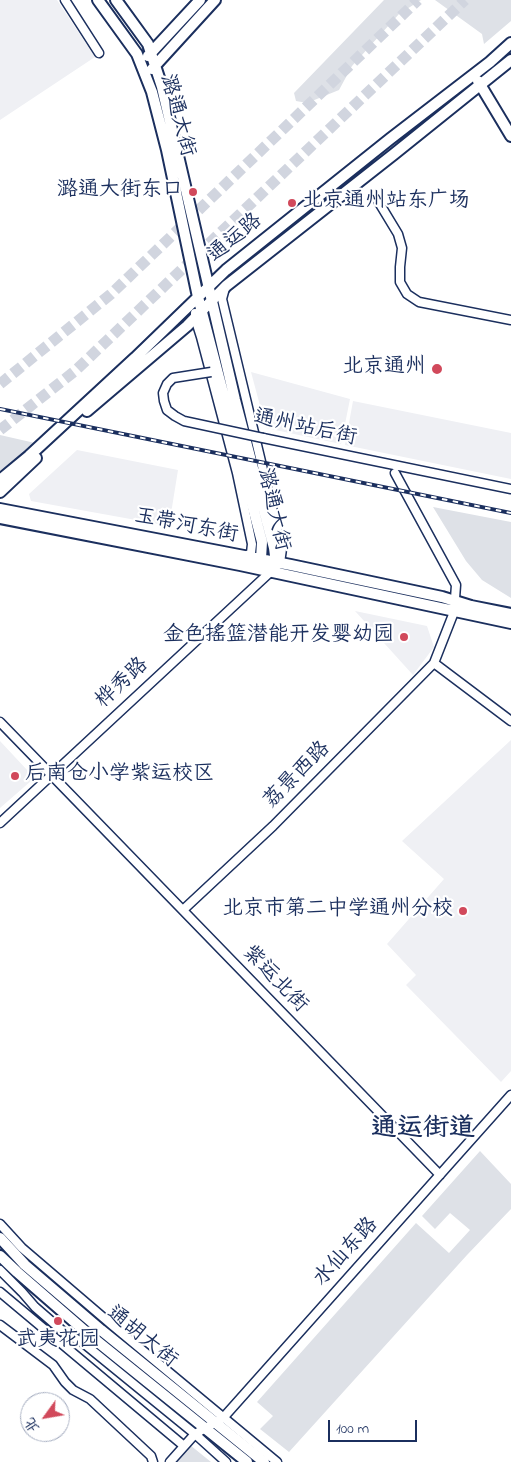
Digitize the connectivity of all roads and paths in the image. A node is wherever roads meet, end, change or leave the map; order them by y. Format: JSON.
{"nodes":[{"id":1,"x":65,"y":0,"type":"edge"},
{"id":2,"x":98,"y":0,"type":"edge"},
{"id":3,"x":116,"y":0,"type":"edge"},
{"id":4,"x":200,"y":0,"type":"edge"},
{"id":5,"x":215,"y":0,"type":"edge"},
{"id":6,"x":511,"y":43,"type":"edge"},
{"id":7,"x":99,"y":53,"type":"dead end"},
{"id":8,"x":151,"y":54,"type":"junction"},
{"id":9,"x":511,"y":60,"type":"edge"},
{"id":10,"x":141,"y":63,"type":"junction"},
{"id":11,"x":154,"y":66,"type":"junction"},
{"id":12,"x":477,"y":71,"type":"junction"},
{"id":13,"x":146,"y":75,"type":"junction"},
{"id":14,"x":483,"y":83,"type":"junction"},
{"id":15,"x":511,"y":125,"type":"edge"},
{"id":16,"x":511,"y":136,"type":"edge"},
{"id":17,"x":375,"y":196,"type":"dead end"},
{"id":18,"x":226,"y":286,"type":"junction"},
{"id":19,"x":208,"y":288,"type":"junction"},
{"id":20,"x":198,"y":297,"type":"junction"},
{"id":21,"x":212,"y":300,"type":"junction"},
{"id":22,"x":198,"y":314,"type":"junction"},
{"id":23,"x":511,"y":320,"type":"edge"},
{"id":24,"x":211,"y":372,"type":"junction"},
{"id":25,"x":394,"y":473,"type":"dead end"},
{"id":26,"x":0,"y":480,"type":"edge"},
{"id":27,"x":511,"y":489,"type":"edge"},
{"id":28,"x":0,"y":492,"type":"edge"},
{"id":29,"x":0,"y":509,"type":"edge"},
{"id":30,"x":0,"y":518,"type":"edge"},
{"id":31,"x":244,"y":557,"type":"junction"},
{"id":32,"x":261,"y":559,"type":"junction"},
{"id":33,"x":276,"y":566,"type":"junction"},
{"id":34,"x":454,"y":607,"type":"junction"},
{"id":35,"x":511,"y":614,"type":"edge"},
{"id":36,"x":511,"y":623,"type":"edge"},
{"id":37,"x":434,"y":663,"type":"junction"},
{"id":38,"x":511,"y":721,"type":"edge"},
{"id":39,"x":0,"y":722,"type":"edge"},
{"id":40,"x":52,"y":776,"type":"junction"},
{"id":41,"x":0,"y":823,"type":"edge"},
{"id":42,"x":183,"y":910,"type":"junction"},
{"id":43,"x":511,"y":1095,"type":"edge"},
{"id":44,"x":440,"y":1175,"type":"junction"},
{"id":45,"x":0,"y":1224,"type":"edge"},
{"id":46,"x":0,"y":1238,"type":"edge"},
{"id":47,"x":2,"y":1263,"type":"edge"},
{"id":48,"x":0,"y":1292,"type":"edge"},
{"id":49,"x":0,"y":1326,"type":"edge"},
{"id":50,"x":219,"y":1420,"type":"junction"},
{"id":51,"x":205,"y":1428,"type":"junction"},
{"id":52,"x":195,"y":1434,"type":"junction"},
{"id":53,"x":184,"y":1446,"type":"junction"},
{"id":54,"x":153,"y":1462,"type":"edge"},
{"id":55,"x":170,"y":1462,"type":"edge"},
{"id":56,"x":226,"y":1462,"type":"edge"},
{"id":57,"x":247,"y":1462,"type":"edge"},
{"id":58,"x":264,"y":1462,"type":"edge"},
{"id":59,"x":277,"y":1462,"type":"edge"}],
"edges":[{"from":1,"to":7,"type":"street"},
{"from":2,"to":10,"type":"main road","name":"潞通大街"},
{"from":3,"to":8,"type":"main road","name":"潞通大街"},
{"from":4,"to":8,"type":"main road"},
{"from":5,"to":11,"type":"main road"},
{"from":6,"to":12,"type":"main road","name":"通运路"},
{"from":8,"to":10,"type":"main road"},
{"from":8,"to":11,"type":"main road","name":"潞通大街"},
{"from":9,"to":14,"type":"main road","name":"通运路"},
{"from":10,"to":13,"type":"main road","name":"潞通大街"},
{"from":11,"to":13,"type":"main road"},
{"from":11,"to":19,"type":"main road","name":"潞通大街"},
{"from":12,"to":14,"type":"main road"},
{"from":12,"to":19,"type":"main road","name":"通运路"},
{"from":13,"to":20,"type":"main road","name":"潞通大街"},
{"from":14,"to":15,"type":"main road"},
{"from":14,"to":16,"type":"main road"},
{"from":14,"to":18,"type":"main road","name":"通运路"},
{"from":17,"to":23,"type":"street"},
{"from":18,"to":21,"type":"main road","name":"通运路"},
{"from":18,"to":33,"type":"street"},
{"from":19,"to":20,"type":"main road","name":"通运路"},
{"from":19,"to":21,"type":"main road","name":"潞通大街"},
{"from":20,"to":22,"type":"main road","name":"潞通大街"},
{"from":20,"to":26,"type":"main road","name":"通运路"},
{"from":21,"to":22,"type":"main road","name":"通运路"},
{"from":21,"to":33,"type":"main road","name":"潞通大街"},
{"from":22,"to":24,"type":"street"},
{"from":22,"to":28,"type":"main road","name":"通运路"},
{"from":22,"to":32,"type":"main road","name":"潞通大街"},
{"from":24,"to":27,"type":"street","name":"通州站后街","bridge":true},
{"from":24,"to":31,"type":"street"},
{"from":25,"to":34,"type":"street"},
{"from":29,"to":31,"type":"main road","name":"玉带河东街"},
{"from":30,"to":33,"type":"main road","name":"玉带河东街"},
{"from":31,"to":32,"type":"main road","name":"玉带河东街"},
{"from":32,"to":33,"type":"main road","name":"玉带河东街"},
{"from":33,"to":34,"type":"main road","name":"玉带河东街"},
{"from":33,"to":40,"type":"street","name":"桦秀路"},
{"from":34,"to":35,"type":"main road","name":"玉带河东街"},
{"from":34,"to":36,"type":"main road","name":"玉带河东街"},
{"from":34,"to":37,"type":"street","name":"荔景西路"},
{"from":37,"to":38,"type":"street"},
{"from":37,"to":42,"type":"street","name":"荔景西路"},
{"from":39,"to":40,"type":"street","name":"紫运北街"},
{"from":40,"to":41,"type":"street","name":"桦秀路"},
{"from":40,"to":42,"type":"street","name":"紫运北街"},
{"from":42,"to":44,"type":"street","name":"紫运北街"},
{"from":43,"to":44,"type":"street","name":"水仙东路"},
{"from":44,"to":50,"type":"street","name":"水仙东路"},
{"from":45,"to":50,"type":"street"},
{"from":46,"to":50,"type":"main road","name":"通胡大街"},
{"from":47,"to":51,"type":"main road","name":"通胡大街"},
{"from":47,"to":52,"type":"street"},
{"from":48,"to":53,"type":"street"},
{"from":49,"to":54,"type":"street"},
{"from":50,"to":51,"type":"street","name":"水仙东路"},
{"from":50,"to":58,"type":"main road","name":"通胡大街"},
{"from":50,"to":59,"type":"street"},
{"from":51,"to":52,"type":"street","name":"水仙东路"},
{"from":51,"to":57,"type":"main road","name":"通胡大街"},
{"from":52,"to":53,"type":"street","name":"水仙东路"},
{"from":52,"to":56,"type":"street"},
{"from":53,"to":55,"type":"street","name":"水仙东路"}]}
